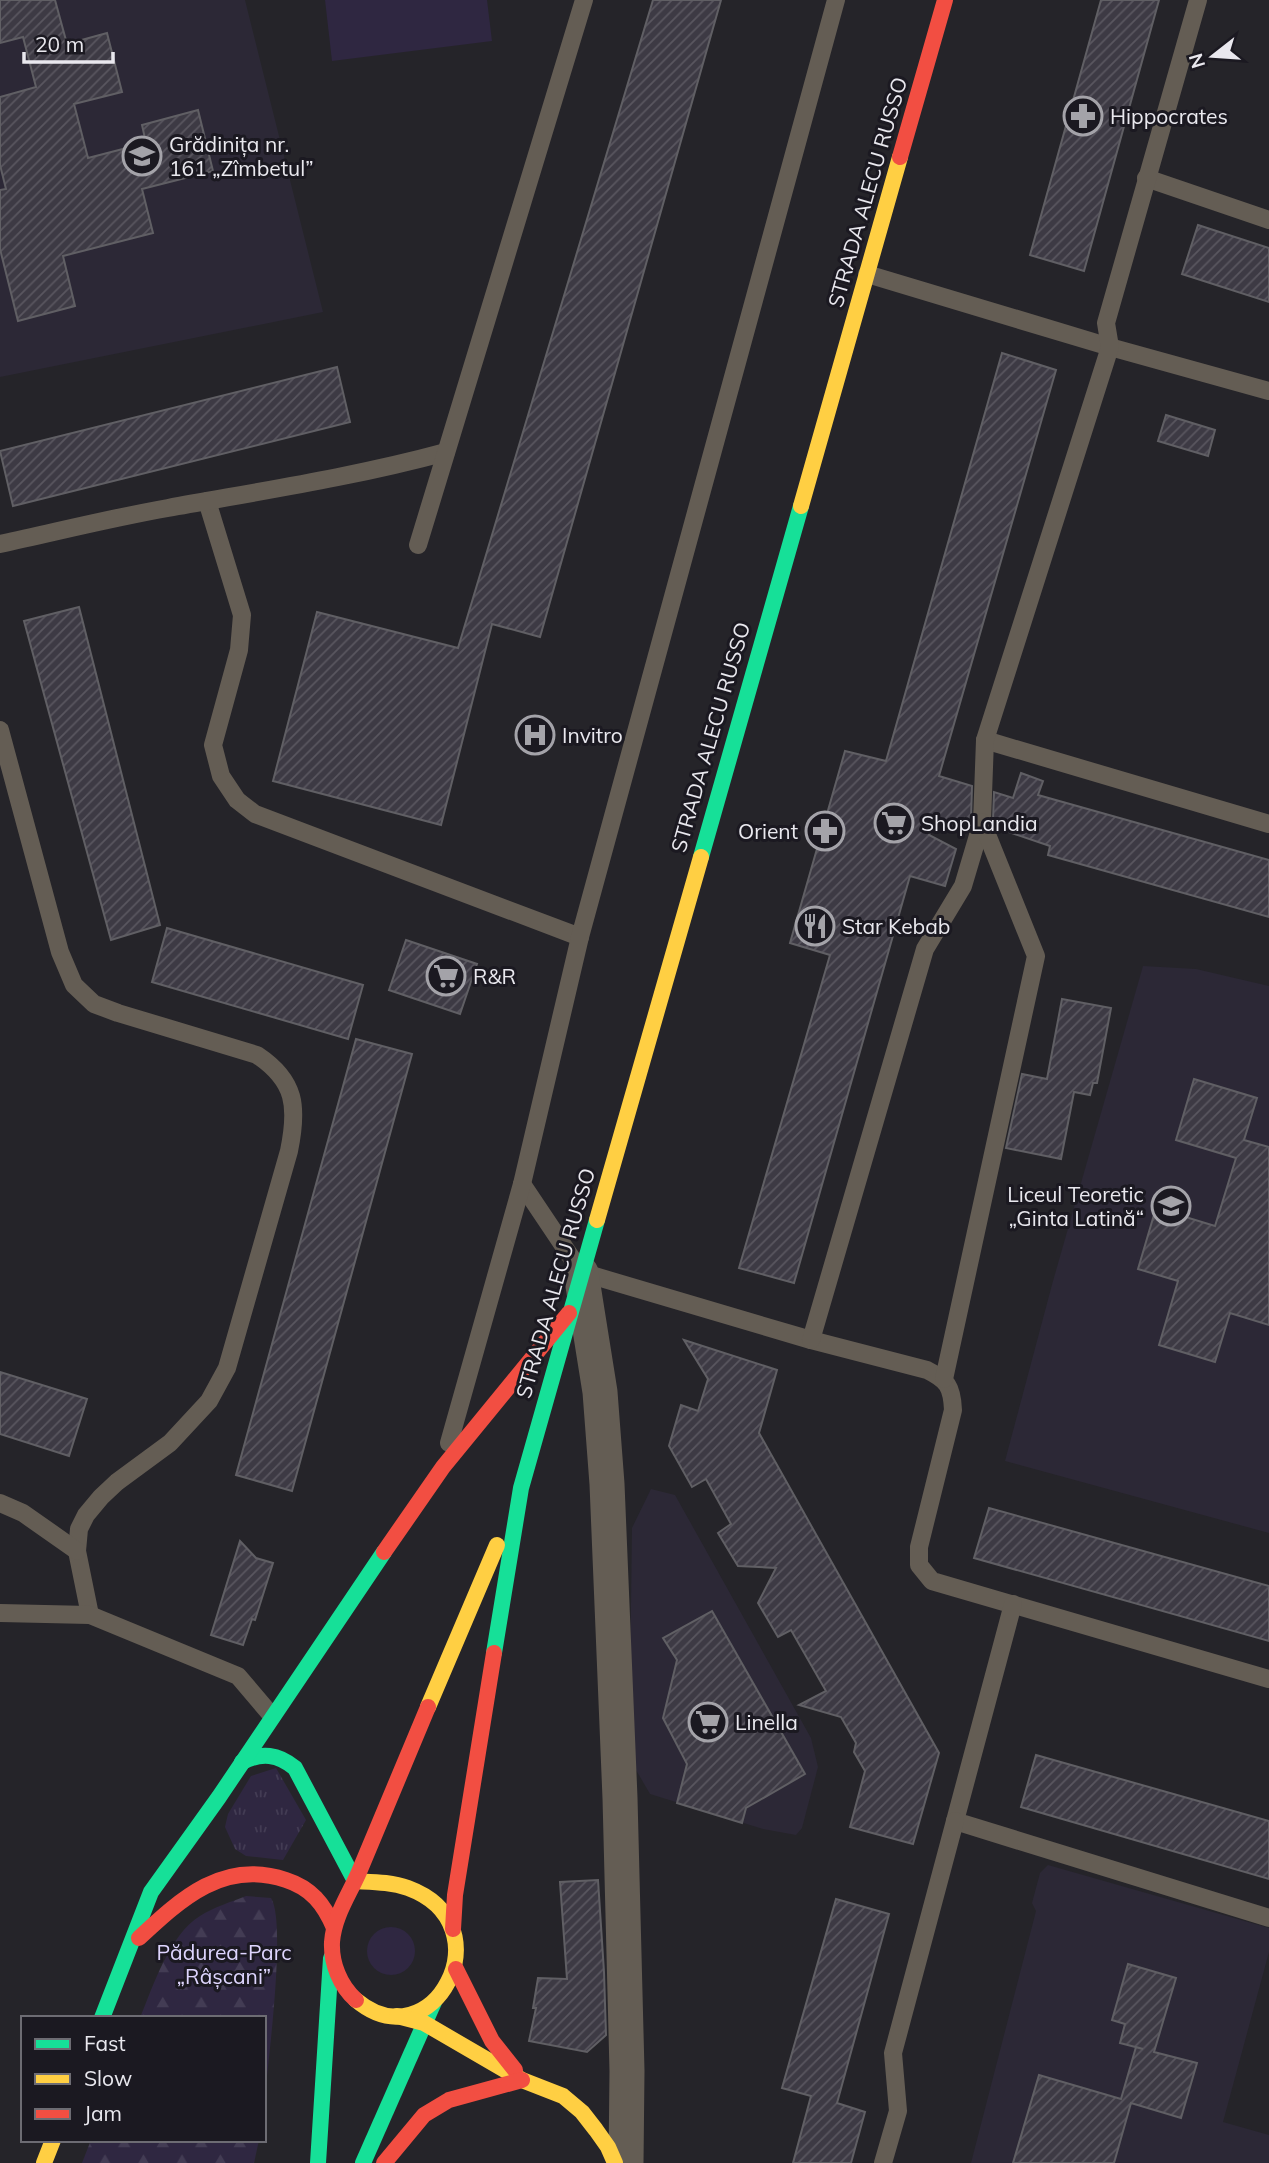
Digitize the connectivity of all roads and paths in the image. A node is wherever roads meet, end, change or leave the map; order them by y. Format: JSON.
{"nodes":[{"id":1,"x":584,"y":0,"type":"edge"},
{"id":2,"x":836,"y":0,"type":"edge"},
{"id":3,"x":945,"y":0,"type":"edge"},
{"id":4,"x":1198,"y":0,"type":"edge"},
{"id":5,"x":1146,"y":178,"type":"junction"},
{"id":6,"x":1269,"y":220,"type":"edge"},
{"id":7,"x":867,"y":274,"type":"junction"},
{"id":8,"x":1110,"y":347,"type":"junction"},
{"id":9,"x":1269,"y":391,"type":"edge"},
{"id":10,"x":446,"y":452,"type":"junction"},
{"id":11,"x":208,"y":501,"type":"junction"},
{"id":12,"x":0,"y":544,"type":"edge"},
{"id":13,"x":418,"y":545,"type":"dead end"},
{"id":14,"x":0,"y":730,"type":"edge"},
{"id":15,"x":985,"y":740,"type":"junction"},
{"id":16,"x":982,"y":822,"type":"junction"},
{"id":17,"x":1269,"y":824,"type":"edge"},
{"id":18,"x":580,"y":937,"type":"junction"},
{"id":19,"x":522,"y":1184,"type":"junction"},
{"id":20,"x":581,"y":1272,"type":"junction"},
{"id":21,"x":569,"y":1314,"type":"junction"},
{"id":22,"x":811,"y":1340,"type":"junction"},
{"id":23,"x":944,"y":1379,"type":"junction"},
{"id":24,"x":443,"y":1467,"type":"junction"},
{"id":25,"x":520,"y":1488,"type":"junction"},
{"id":26,"x":0,"y":1503,"type":"edge"},
{"id":27,"x":78,"y":1551,"type":"junction"},
{"id":28,"x":1013,"y":1604,"type":"junction"},
{"id":29,"x":0,"y":1612,"type":"edge"},
{"id":30,"x":90,"y":1615,"type":"junction"},
{"id":31,"x":1269,"y":1679,"type":"edge"},
{"id":32,"x":272,"y":1716,"type":"junction"},
{"id":33,"x":242,"y":1762,"type":"junction"},
{"id":34,"x":295,"y":1768,"type":"junction"},
{"id":35,"x":219,"y":1797,"type":"junction"},
{"id":36,"x":955,"y":1821,"type":"junction"},
{"id":37,"x":212,"y":1838,"type":"dead end"},
{"id":38,"x":227,"y":1861,"type":"dead end"},
{"id":39,"x":245,"y":1871,"type":"junction"},
{"id":40,"x":355,"y":1881,"type":"junction"},
{"id":41,"x":1269,"y":1918,"type":"edge"},
{"id":42,"x":334,"y":1928,"type":"junction"},
{"id":43,"x":453,"y":1928,"type":"junction"},
{"id":44,"x":132,"y":1944,"type":"junction"},
{"id":45,"x":332,"y":1949,"type":"junction"},
{"id":46,"x":456,"y":1969,"type":"junction"},
{"id":47,"x":434,"y":2003,"type":"junction"},
{"id":48,"x":103,"y":2016,"type":"edge"},
{"id":49,"x":397,"y":2016,"type":"junction"},
{"id":50,"x":424,"y":2022,"type":"junction"},
{"id":51,"x":523,"y":2080,"type":"junction"},
{"id":52,"x":52,"y":2142,"type":"edge"},
{"id":53,"x":44,"y":2163,"type":"edge"},
{"id":54,"x":318,"y":2163,"type":"edge"},
{"id":55,"x":363,"y":2163,"type":"edge"},
{"id":56,"x":384,"y":2163,"type":"edge"},
{"id":57,"x":615,"y":2163,"type":"edge"},
{"id":58,"x":626,"y":2163,"type":"edge"},
{"id":59,"x":883,"y":2163,"type":"edge"}],
"edges":[{"from":1,"to":10,"type":"lane"},
{"from":2,"to":18,"type":"lane"},
{"from":3,"to":7,"type":"main road","name":"STRADA ALECU RUSSO"},
{"from":4,"to":5,"type":"lane"},
{"from":5,"to":6,"type":"lane"},
{"from":5,"to":8,"type":"lane"},
{"from":7,"to":8,"type":"lane"},
{"from":7,"to":20,"type":"main road","name":"STRADA ALECU RUSSO"},
{"from":8,"to":9,"type":"lane"},
{"from":8,"to":15,"type":"lane"},
{"from":10,"to":11,"type":"lane"},
{"from":10,"to":13,"type":"lane"},
{"from":11,"to":12,"type":"lane"},
{"from":11,"to":18,"type":"lane"},
{"from":14,"to":27,"type":"lane"},
{"from":15,"to":16,"type":"lane"},
{"from":15,"to":17,"type":"lane"},
{"from":16,"to":22,"type":"lane"},
{"from":16,"to":23,"type":"lane"},
{"from":18,"to":19,"type":"lane"},
{"from":19,"to":20,"type":"lane"},
{"from":19,"to":24,"type":"lane"},
{"from":20,"to":21,"type":"main road","name":"STRADA ALECU RUSSO"},
{"from":20,"to":22,"type":"lane"},
{"from":20,"to":58,"type":"street"},
{"from":21,"to":24,"type":"main road"},
{"from":21,"to":25,"type":"main road","name":"STRADA ALECU RUSSO"},
{"from":22,"to":23,"type":"lane"},
{"from":23,"to":28,"type":"lane"},
{"from":24,"to":32,"type":"main road"},
{"from":25,"to":40,"type":"main road","name":"STRADA ALECU RUSSO"},
{"from":25,"to":43,"type":"main road","name":"STRADA ALECU RUSSO"},
{"from":26,"to":27,"type":"lane"},
{"from":27,"to":30,"type":"lane"},
{"from":28,"to":31,"type":"lane"},
{"from":28,"to":36,"type":"lane"},
{"from":29,"to":30,"type":"lane"},
{"from":30,"to":32,"type":"lane"},
{"from":32,"to":33,"type":"main road"},
{"from":32,"to":34,"type":"main road"},
{"from":33,"to":34,"type":"main road"},
{"from":33,"to":35,"type":"main road"},
{"from":34,"to":40,"type":"main road"},
{"from":35,"to":37,"type":"main road"},
{"from":35,"to":44,"type":"main road"},
{"from":36,"to":41,"type":"lane"},
{"from":36,"to":59,"type":"lane"},
{"from":38,"to":39,"type":"main road"},
{"from":39,"to":42,"type":"main road"},
{"from":39,"to":44,"type":"main road"},
{"from":40,"to":42,"type":"main road"},
{"from":40,"to":43,"type":"main road"},
{"from":42,"to":45,"type":"main road"},
{"from":43,"to":46,"type":"main road"},
{"from":44,"to":48,"type":"main road"},
{"from":45,"to":49,"type":"main road"},
{"from":45,"to":54,"type":"main road"},
{"from":46,"to":47,"type":"main road"},
{"from":46,"to":51,"type":"main road"},
{"from":47,"to":49,"type":"main road"},
{"from":47,"to":50,"type":"main road"},
{"from":49,"to":50,"type":"main road"},
{"from":50,"to":51,"type":"main road"},
{"from":50,"to":55,"type":"main road"},
{"from":51,"to":56,"type":"main road"},
{"from":51,"to":57,"type":"main road"},
{"from":52,"to":53,"type":"main road"}]}
